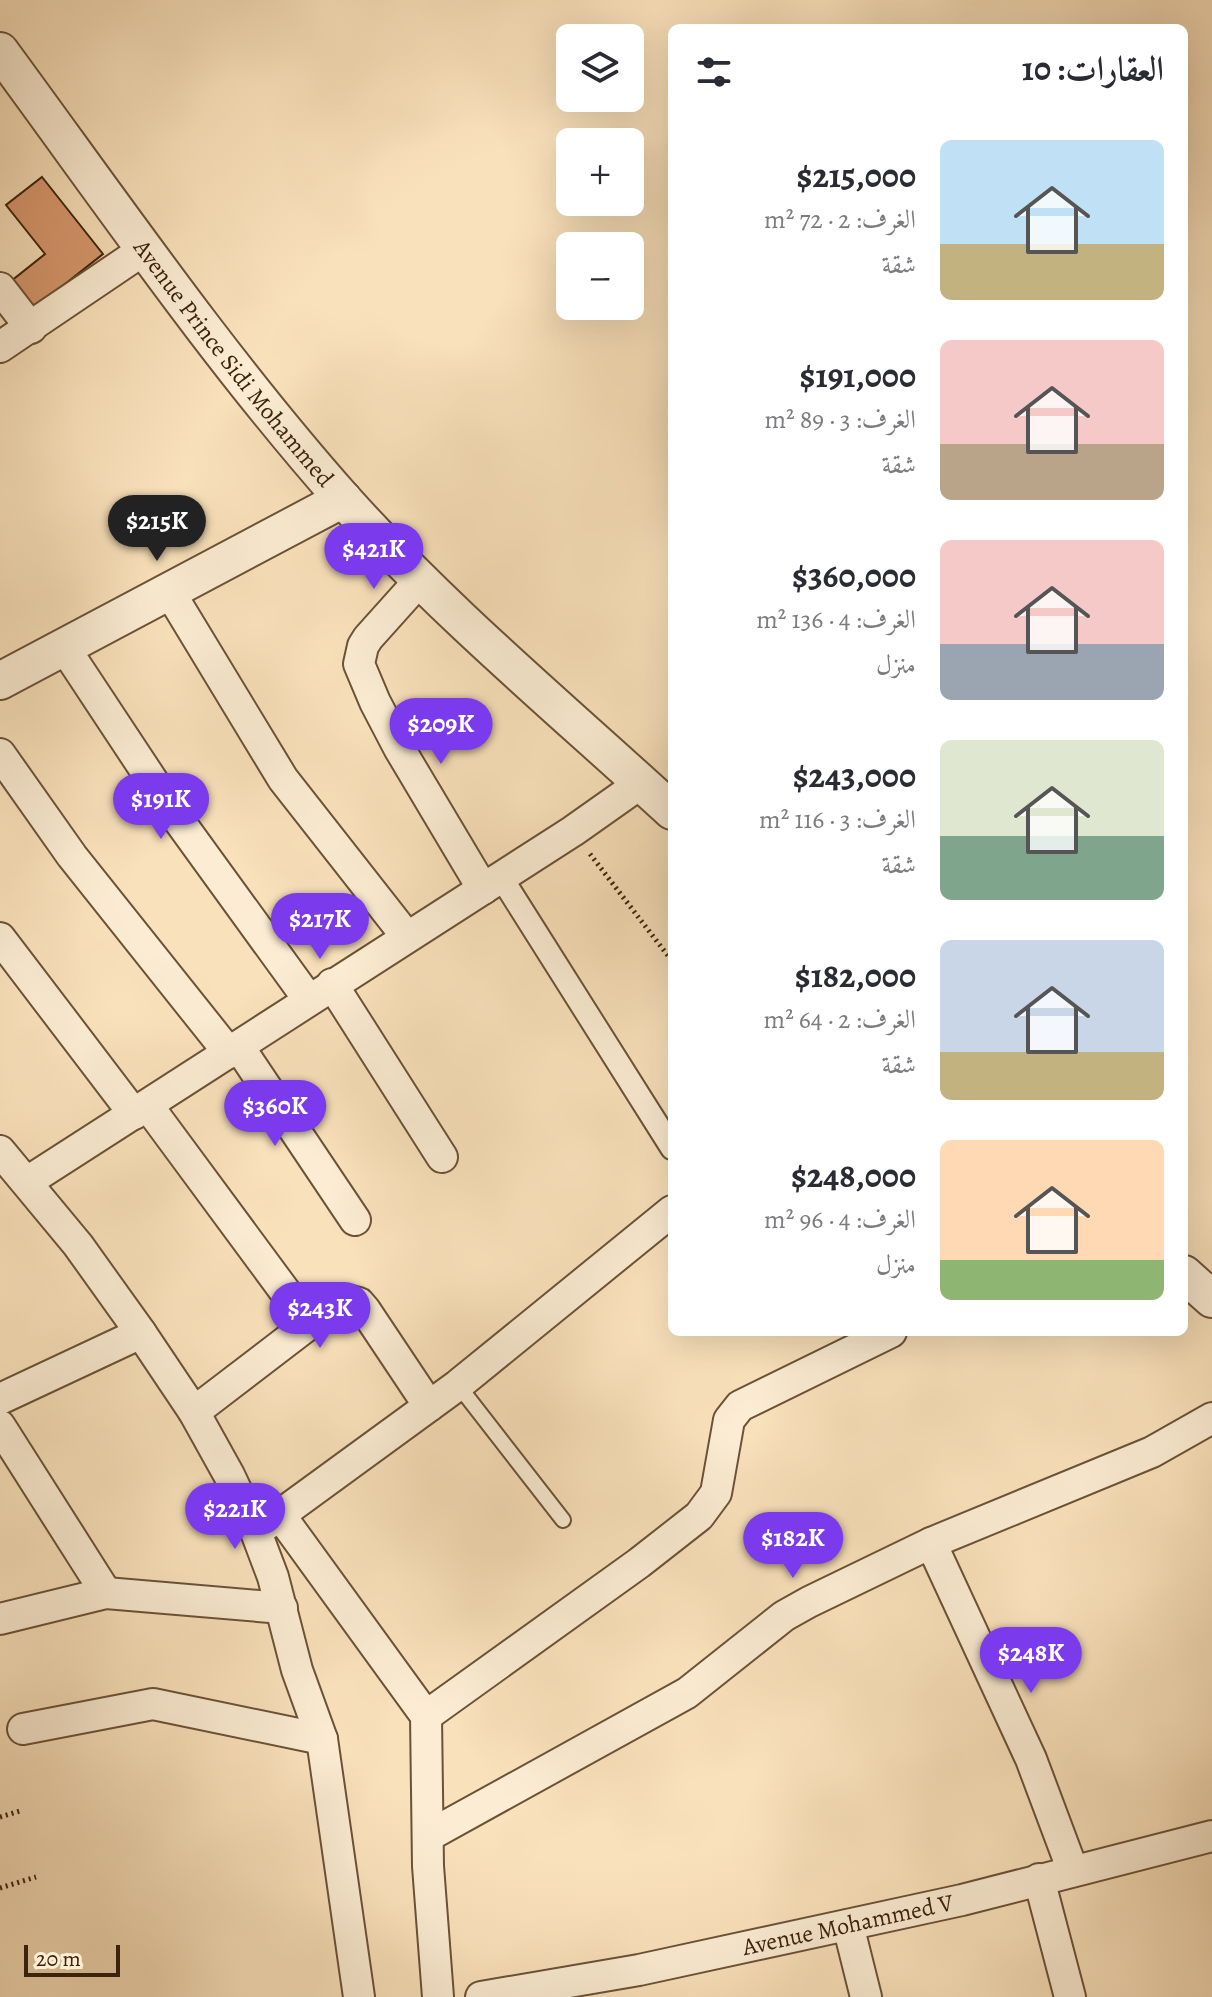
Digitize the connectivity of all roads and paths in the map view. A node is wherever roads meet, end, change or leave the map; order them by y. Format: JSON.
{"nodes":[{"id":1,"x":0,"y":51,"type":"edge"},
{"id":2,"x":145,"y":249,"type":"junction"},
{"id":3,"x":0,"y":288,"type":"edge"},
{"id":4,"x":31,"y":328,"type":"junction"},
{"id":5,"x":0,"y":347,"type":"edge"},
{"id":6,"x":343,"y":499,"type":"junction"},
{"id":7,"x":420,"y":580,"type":"junction"},
{"id":8,"x":169,"y":591,"type":"junction"},
{"id":9,"x":64,"y":647,"type":"junction"},
{"id":10,"x":0,"y":681,"type":"edge"},
{"id":11,"x":0,"y":754,"type":"edge"},
{"id":12,"x":641,"y":783,"type":"junction"},
{"id":13,"x":668,"y":807,"type":"edge"},
{"id":14,"x":573,"y":831,"type":"junction"},
{"id":15,"x":492,"y":883,"type":"junction"},
{"id":16,"x":407,"y":937,"type":"junction"},
{"id":17,"x":0,"y":938,"type":"edge"},
{"id":18,"x":668,"y":956,"type":"edge"},
{"id":19,"x":320,"y":992,"type":"junction"},
{"id":20,"x":234,"y":1050,"type":"junction"},
{"id":21,"x":141,"y":1110,"type":"junction"},
{"id":22,"x":668,"y":1142,"type":"edge"},
{"id":23,"x":0,"y":1151,"type":"edge"},
{"id":24,"x":442,"y":1157,"type":"dead end"},
{"id":25,"x":27,"y":1182,"type":"junction"},
{"id":26,"x":668,"y":1214,"type":"edge"},
{"id":27,"x":355,"y":1220,"type":"dead end"},
{"id":28,"x":1188,"y":1278,"type":"edge"},
{"id":29,"x":1212,"y":1299,"type":"edge"},
{"id":30,"x":309,"y":1324,"type":"junction"},
{"id":31,"x":141,"y":1333,"type":"junction"},
{"id":32,"x":883,"y":1336,"type":"edge"},
{"id":33,"x":458,"y":1385,"type":"junction"},
{"id":34,"x":0,"y":1399,"type":"edge"},
{"id":35,"x":429,"y":1406,"type":"junction"},
{"id":36,"x":194,"y":1412,"type":"junction"},
{"id":37,"x":1212,"y":1418,"type":"edge"},
{"id":38,"x":0,"y":1426,"type":"edge"},
{"id":39,"x":563,"y":1520,"type":"dead end"},
{"id":40,"x":268,"y":1524,"type":"junction"},
{"id":41,"x":931,"y":1543,"type":"junction"},
{"id":42,"x":106,"y":1593,"type":"junction"},
{"id":43,"x":282,"y":1608,"type":"junction"},
{"id":44,"x":0,"y":1619,"type":"edge"},
{"id":45,"x":426,"y":1716,"type":"junction"},
{"id":46,"x":23,"y":1729,"type":"dead end"},
{"id":47,"x":322,"y":1739,"type":"junction"},
{"id":48,"x":20,"y":1811,"type":"dead end"},
{"id":49,"x":0,"y":1817,"type":"edge"},
{"id":50,"x":428,"y":1836,"type":"junction"},
{"id":51,"x":1212,"y":1836,"type":"edge"},
{"id":52,"x":1073,"y":1871,"type":"junction"},
{"id":53,"x":36,"y":1877,"type":"dead end"},
{"id":54,"x":1039,"y":1879,"type":"junction"},
{"id":55,"x":0,"y":1888,"type":"edge"},
{"id":56,"x":848,"y":1925,"type":"junction"},
{"id":57,"x":642,"y":1984,"type":"edge"},
{"id":58,"x":359,"y":1997,"type":"edge"},
{"id":59,"x":438,"y":1997,"type":"edge"},
{"id":60,"x":481,"y":1997,"type":"edge"},
{"id":61,"x":866,"y":1997,"type":"edge"},
{"id":62,"x":1070,"y":1997,"type":"edge"}],
"edges":[{"from":1,"to":2,"type":"street","name":"Avenue Prince Sidi Mohammed"},
{"from":2,"to":4,"type":"street"},
{"from":2,"to":6,"type":"street","name":"Avenue Prince Sidi Mohammed"},
{"from":3,"to":4,"type":"street"},
{"from":4,"to":5,"type":"street"},
{"from":6,"to":7,"type":"street","name":"Avenue Prince Sidi Mohammed"},
{"from":6,"to":8,"type":"street"},
{"from":7,"to":12,"type":"street","name":"Avenue Prince Sidi Mohammed"},
{"from":7,"to":15,"type":"street"},
{"from":8,"to":9,"type":"street"},
{"from":8,"to":16,"type":"street"},
{"from":9,"to":10,"type":"street"},
{"from":9,"to":19,"type":"street"},
{"from":11,"to":20,"type":"street"},
{"from":12,"to":13,"type":"street","name":"Avenue Prince Sidi Mohammed"},
{"from":12,"to":14,"type":"street"},
{"from":14,"to":15,"type":"street"},
{"from":14,"to":18,"type":"path"},
{"from":15,"to":16,"type":"street"},
{"from":15,"to":22,"type":"street"},
{"from":16,"to":19,"type":"street"},
{"from":17,"to":21,"type":"street"},
{"from":19,"to":20,"type":"street"},
{"from":19,"to":24,"type":"street"},
{"from":20,"to":21,"type":"street"},
{"from":20,"to":27,"type":"street"},
{"from":21,"to":25,"type":"street"},
{"from":21,"to":30,"type":"street"},
{"from":23,"to":25,"type":"street"},
{"from":25,"to":31,"type":"street"},
{"from":26,"to":33,"type":"street"},
{"from":28,"to":29,"type":"street"},
{"from":30,"to":35,"type":"street"},
{"from":30,"to":36,"type":"street"},
{"from":31,"to":34,"type":"street"},
{"from":31,"to":36,"type":"street"},
{"from":32,"to":45,"type":"street"},
{"from":33,"to":35,"type":"street"},
{"from":33,"to":39,"type":"lane"},
{"from":35,"to":40,"type":"street"},
{"from":36,"to":40,"type":"street"},
{"from":37,"to":41,"type":"street"},
{"from":38,"to":42,"type":"street"},
{"from":40,"to":43,"type":"street"},
{"from":40,"to":45,"type":"street"},
{"from":41,"to":50,"type":"street"},
{"from":41,"to":52,"type":"street"},
{"from":42,"to":43,"type":"street"},
{"from":42,"to":44,"type":"street"},
{"from":43,"to":47,"type":"street"},
{"from":45,"to":50,"type":"street"},
{"from":46,"to":47,"type":"street"},
{"from":47,"to":58,"type":"street"},
{"from":48,"to":49,"type":"path"},
{"from":50,"to":59,"type":"street"},
{"from":51,"to":52,"type":"street","name":"Avenue Mohammed V"},
{"from":52,"to":54,"type":"street","name":"Avenue Mohammed V"},
{"from":53,"to":55,"type":"path"},
{"from":54,"to":56,"type":"street","name":"Avenue Mohammed V"},
{"from":54,"to":62,"type":"street"},
{"from":56,"to":57,"type":"street","name":"Avenue Mohammed V"},
{"from":56,"to":61,"type":"street"},
{"from":57,"to":60,"type":"street","name":"Avenue Mohammed V"}]}
